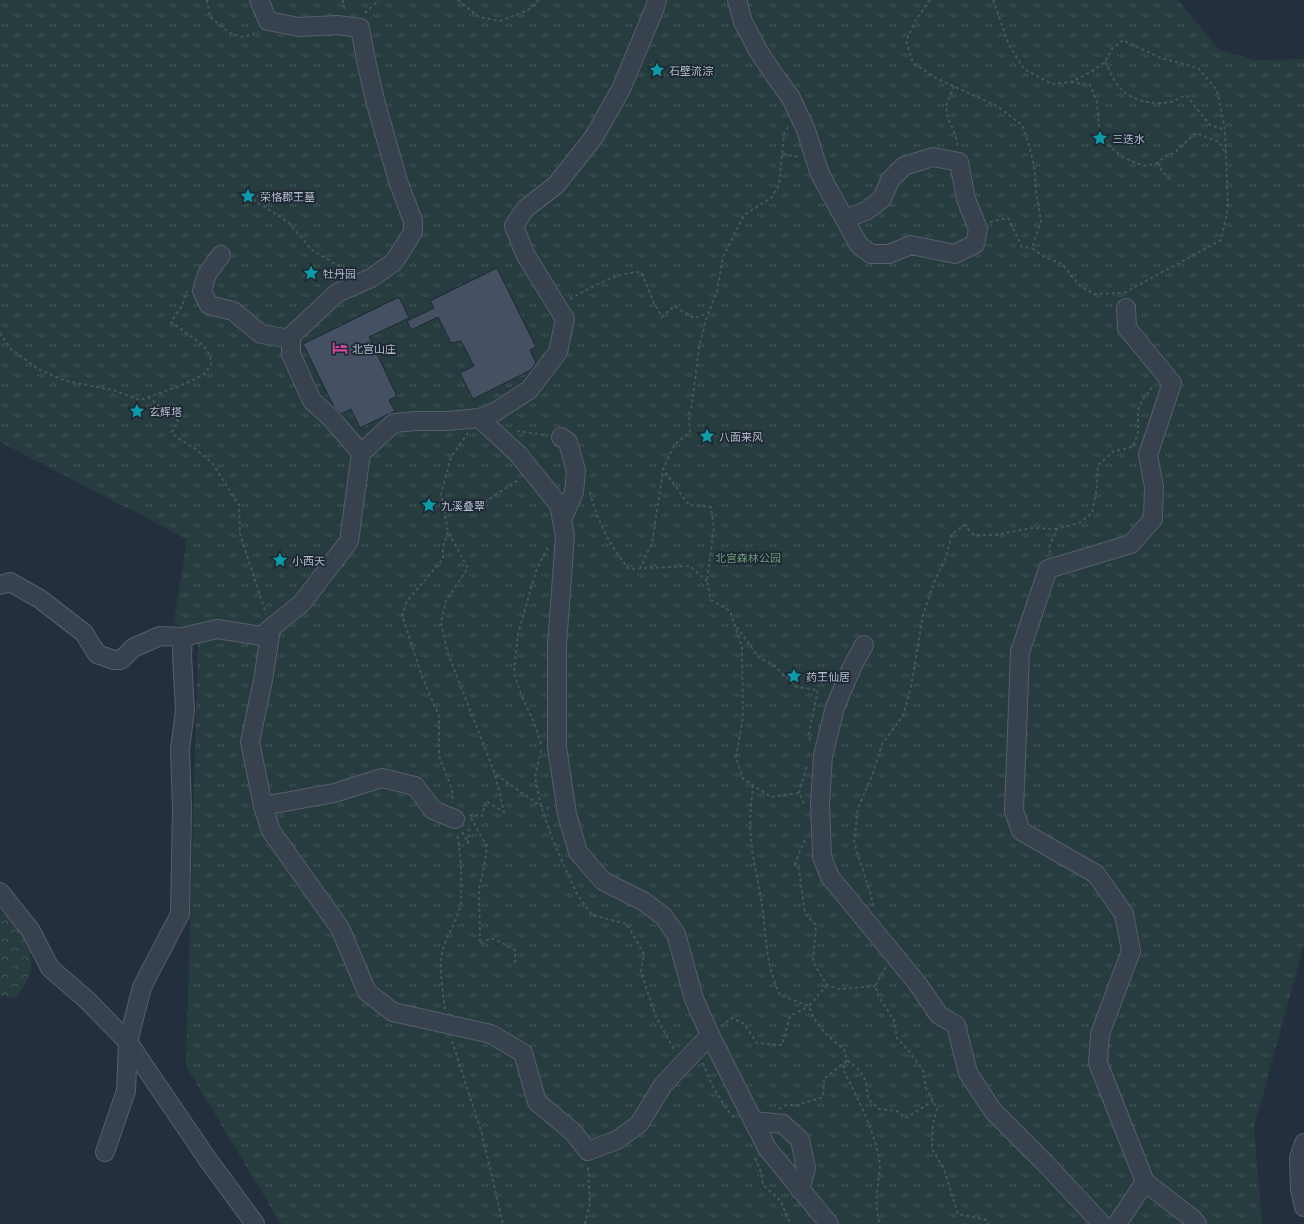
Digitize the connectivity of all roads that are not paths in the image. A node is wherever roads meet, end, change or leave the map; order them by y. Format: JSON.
{"nodes":[{"id":1,"x":259,"y":0,"type":"edge"},
{"id":2,"x":657,"y":0,"type":"edge"},
{"id":3,"x":737,"y":0,"type":"edge"},
{"id":4,"x":845,"y":219,"type":"junction"},
{"id":5,"x":221,"y":255,"type":"dead end"},
{"id":6,"x":1125,"y":300,"type":"road end"},
{"id":7,"x":291,"y":339,"type":"junction"},
{"id":8,"x":485,"y":423,"type":"junction"},
{"id":9,"x":561,"y":437,"type":"road end"},
{"id":10,"x":361,"y":453,"type":"junction"},
{"id":11,"x":562,"y":520,"type":"junction"},
{"id":12,"x":0,"y":585,"type":"edge"},
{"id":13,"x":271,"y":628,"type":"junction"},
{"id":14,"x":183,"y":637,"type":"junction"},
{"id":15,"x":864,"y":645,"type":"dead end"},
{"id":16,"x":263,"y":806,"type":"junction"},
{"id":17,"x":462,"y":817,"type":"road end"},
{"id":18,"x":0,"y":892,"type":"edge"},
{"id":19,"x":710,"y":1035,"type":"junction"},
{"id":20,"x":128,"y":1042,"type":"junction"},
{"id":21,"x":755,"y":1121,"type":"junction"},
{"id":22,"x":1304,"y":1143,"type":"edge"},
{"id":23,"x":105,"y":1152,"type":"dead end"},
{"id":24,"x":1145,"y":1182,"type":"junction"},
{"id":25,"x":800,"y":1190,"type":"junction"},
{"id":26,"x":1304,"y":1206,"type":"edge"},
{"id":27,"x":255,"y":1224,"type":"edge"},
{"id":28,"x":829,"y":1224,"type":"edge"},
{"id":29,"x":1102,"y":1224,"type":"edge"},
{"id":30,"x":1117,"y":1224,"type":"edge"},
{"id":31,"x":1197,"y":1224,"type":"edge"}],
"edges":[{"from":1,"to":7,"type":"street"},
{"from":2,"to":8,"type":"street"},
{"from":3,"to":4,"type":"street"},
{"from":4,"to":4,"type":"street"},
{"from":5,"to":7,"type":"street"},
{"from":6,"to":24,"type":"street"},
{"from":7,"to":10,"type":"street"},
{"from":8,"to":10,"type":"street"},
{"from":8,"to":11,"type":"street"},
{"from":9,"to":11,"type":"street"},
{"from":10,"to":13,"type":"street"},
{"from":11,"to":19,"type":"street"},
{"from":12,"to":14,"type":"street"},
{"from":13,"to":14,"type":"street"},
{"from":13,"to":16,"type":"street"},
{"from":14,"to":20,"type":"street"},
{"from":15,"to":29,"type":"street"},
{"from":16,"to":17,"type":"street"},
{"from":16,"to":19,"type":"street"},
{"from":18,"to":20,"type":"street"},
{"from":19,"to":21,"type":"street"},
{"from":20,"to":23,"type":"street"},
{"from":20,"to":27,"type":"street"},
{"from":21,"to":25,"type":"street"},
{"from":21,"to":25,"type":"street"},
{"from":22,"to":26,"type":"street"},
{"from":24,"to":30,"type":"street"},
{"from":24,"to":31,"type":"street"},
{"from":25,"to":28,"type":"street"}]}
